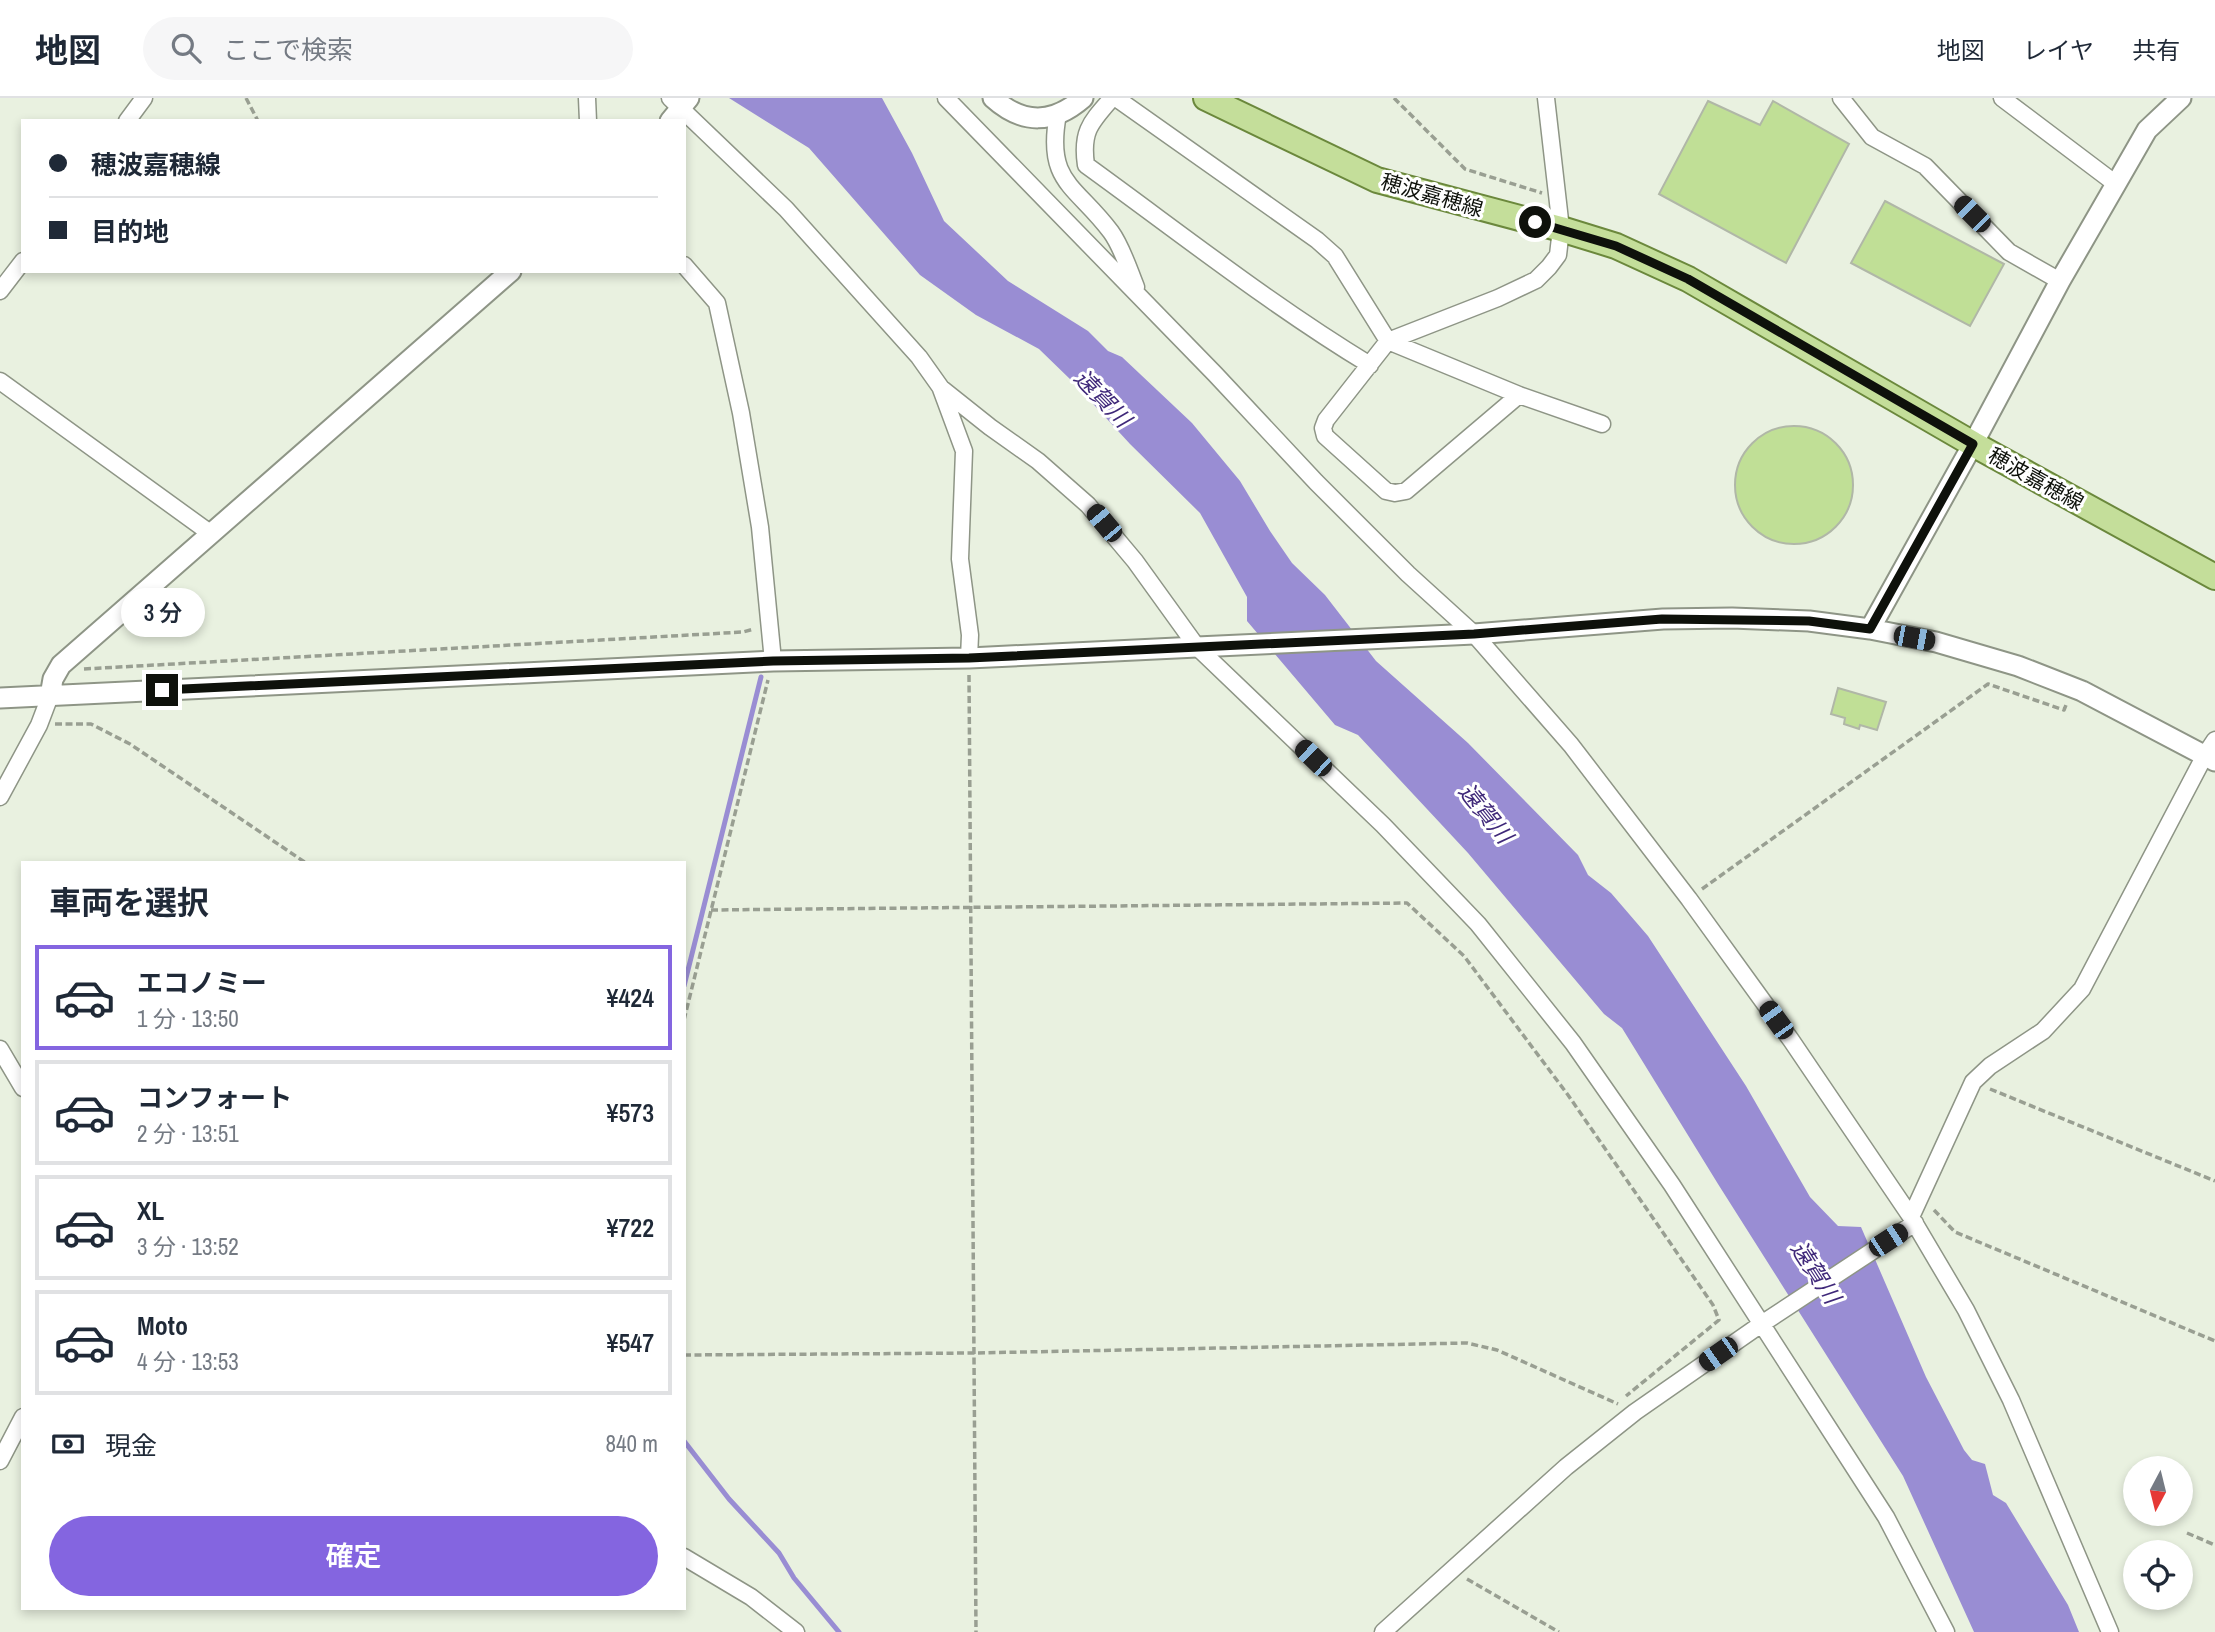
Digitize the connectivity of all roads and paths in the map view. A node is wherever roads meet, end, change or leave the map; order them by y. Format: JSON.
{"nodes":[{"id":1,"x":144,"y":98,"type":"edge"},
{"id":2,"x":246,"y":98,"type":"edge"},
{"id":3,"x":587,"y":98,"type":"edge"},
{"id":4,"x":946,"y":98,"type":"edge"},
{"id":5,"x":993,"y":98,"type":"edge"},
{"id":6,"x":1083,"y":98,"type":"edge"},
{"id":7,"x":1114,"y":98,"type":"edge"},
{"id":8,"x":1206,"y":98,"type":"edge"},
{"id":9,"x":1394,"y":98,"type":"edge"},
{"id":10,"x":1546,"y":98,"type":"edge"},
{"id":11,"x":1841,"y":98,"type":"edge"},
{"id":12,"x":2002,"y":98,"type":"edge"},
{"id":13,"x":2181,"y":98,"type":"edge"},
{"id":14,"x":677,"y":106,"type":"edge"},
{"id":15,"x":1058,"y":114,"type":"junction"},
{"id":16,"x":128,"y":119,"type":"edge"},
{"id":17,"x":257,"y":119,"type":"edge"},
{"id":18,"x":588,"y":119,"type":"edge"},
{"id":19,"x":2116,"y":184,"type":"junction"},
{"id":20,"x":1557,"y":198,"type":"junction"},
{"id":21,"x":1561,"y":229,"type":"junction"},
{"id":22,"x":21,"y":264,"type":"edge"},
{"id":23,"x":686,"y":267,"type":"edge"},
{"id":24,"x":509,"y":273,"type":"edge"},
{"id":25,"x":2060,"y":281,"type":"junction"},
{"id":26,"x":0,"y":291,"type":"edge"},
{"id":27,"x":1142,"y":299,"type":"junction"},
{"id":28,"x":1388,"y":341,"type":"junction"},
{"id":29,"x":1370,"y":365,"type":"junction"},
{"id":30,"x":0,"y":381,"type":"edge"},
{"id":31,"x":940,"y":388,"type":"junction"},
{"id":32,"x":1519,"y":395,"type":"junction"},
{"id":33,"x":1602,"y":424,"type":"dead end"},
{"id":34,"x":1973,"y":444,"type":"junction"},
{"id":35,"x":210,"y":533,"type":"junction"},
{"id":36,"x":2215,"y":577,"type":"edge"},
{"id":37,"x":769,"y":625,"type":"junction"},
{"id":38,"x":1870,"y":629,"type":"junction"},
{"id":39,"x":1474,"y":634,"type":"junction"},
{"id":40,"x":1207,"y":647,"type":"junction"},
{"id":41,"x":969,"y":658,"type":"junction"},
{"id":42,"x":773,"y":661,"type":"junction"},
{"id":43,"x":56,"y":671,"type":"junction"},
{"id":44,"x":2075,"y":688,"type":"junction"},
{"id":45,"x":50,"y":696,"type":"junction"},
{"id":46,"x":0,"y":698,"type":"edge"},
{"id":47,"x":39,"y":725,"type":"junction"},
{"id":48,"x":2212,"y":752,"type":"edge"},
{"id":49,"x":0,"y":797,"type":"edge"},
{"id":50,"x":303,"y":861,"type":"edge"},
{"id":51,"x":1689,"y":899,"type":"junction"},
{"id":52,"x":971,"y":908,"type":"junction"},
{"id":53,"x":711,"y":910,"type":"junction"},
{"id":54,"x":686,"y":1012,"type":"edge"},
{"id":55,"x":0,"y":1049,"type":"edge"},
{"id":56,"x":1973,"y":1082,"type":"junction"},
{"id":57,"x":21,"y":1085,"type":"edge"},
{"id":58,"x":2215,"y":1181,"type":"edge"},
{"id":59,"x":1921,"y":1195,"type":"junction"},
{"id":60,"x":1912,"y":1223,"type":"junction"},
{"id":61,"x":1764,"y":1322,"type":"junction"},
{"id":62,"x":2215,"y":1341,"type":"edge"},
{"id":63,"x":975,"y":1353,"type":"junction"},
{"id":64,"x":686,"y":1355,"type":"edge"},
{"id":65,"x":1616,"y":1403,"type":"junction"},
{"id":66,"x":1634,"y":1412,"type":"junction"},
{"id":67,"x":21,"y":1419,"type":"edge"},
{"id":68,"x":7,"y":1432,"type":"edge"},
{"id":69,"x":0,"y":1461,"type":"edge"},
{"id":70,"x":2187,"y":1533,"type":"dead end"},
{"id":71,"x":2215,"y":1545,"type":"edge"},
{"id":72,"x":686,"y":1558,"type":"edge"},
{"id":73,"x":1452,"y":1570,"type":"junction"},
{"id":74,"x":796,"y":1632,"type":"edge"},
{"id":75,"x":976,"y":1632,"type":"edge"},
{"id":76,"x":1383,"y":1632,"type":"edge"},
{"id":77,"x":1559,"y":1632,"type":"edge"},
{"id":78,"x":1945,"y":1632,"type":"edge"},
{"id":79,"x":2110,"y":1632,"type":"edge"}],
"edges":[{"from":1,"to":16,"type":"street"},
{"from":2,"to":17,"type":"path"},
{"from":3,"to":18,"type":"street"},
{"from":4,"to":27,"type":"street"},
{"from":5,"to":15,"type":"street"},
{"from":6,"to":15,"type":"street"},
{"from":7,"to":28,"type":"street"},
{"from":7,"to":29,"type":"street"},
{"from":8,"to":21,"type":"main road","name":"穂波嘉穂線"},
{"from":9,"to":20,"type":"path"},
{"from":10,"to":20,"type":"street"},
{"from":11,"to":25,"type":"street"},
{"from":12,"to":19,"type":"street"},
{"from":13,"to":19,"type":"street"},
{"from":14,"to":31,"type":"street"},
{"from":15,"to":27,"type":"street"},
{"from":19,"to":25,"type":"street"},
{"from":20,"to":21,"type":"street"},
{"from":21,"to":28,"type":"street"},
{"from":21,"to":34,"type":"main road","name":"穂波嘉穂線"},
{"from":22,"to":26,"type":"street"},
{"from":23,"to":37,"type":"street"},
{"from":24,"to":35,"type":"street"},
{"from":25,"to":34,"type":"street"},
{"from":27,"to":39,"type":"street"},
{"from":28,"to":29,"type":"street"},
{"from":28,"to":32,"type":"street"},
{"from":29,"to":32,"type":"street"},
{"from":30,"to":35,"type":"street"},
{"from":31,"to":40,"type":"street"},
{"from":31,"to":41,"type":"street"},
{"from":32,"to":33,"type":"street"},
{"from":34,"to":36,"type":"main road","name":"穂波嘉穂線"},
{"from":34,"to":38,"type":"street"},
{"from":35,"to":43,"type":"street"},
{"from":37,"to":42,"type":"street"},
{"from":37,"to":43,"type":"path"},
{"from":38,"to":39,"type":"street"},
{"from":38,"to":44,"type":"street"},
{"from":39,"to":40,"type":"street"},
{"from":39,"to":51,"type":"street"},
{"from":40,"to":41,"type":"street"},
{"from":40,"to":61,"type":"street"},
{"from":41,"to":42,"type":"street"},
{"from":41,"to":52,"type":"path"},
{"from":42,"to":45,"type":"street"},
{"from":42,"to":53,"type":"path"},
{"from":43,"to":45,"type":"street"},
{"from":44,"to":48,"type":"street"},
{"from":44,"to":51,"type":"path"},
{"from":45,"to":46,"type":"street"},
{"from":45,"to":47,"type":"street"},
{"from":47,"to":49,"type":"street"},
{"from":47,"to":50,"type":"path"},
{"from":48,"to":56,"type":"street"},
{"from":51,"to":60,"type":"street"},
{"from":52,"to":53,"type":"path"},
{"from":52,"to":63,"type":"path"},
{"from":52,"to":65,"type":"path"},
{"from":53,"to":54,"type":"path"},
{"from":55,"to":57,"type":"street"},
{"from":56,"to":58,"type":"path"},
{"from":56,"to":59,"type":"street"},
{"from":59,"to":60,"type":"street"},
{"from":59,"to":62,"type":"path"},
{"from":60,"to":61,"type":"street"},
{"from":60,"to":79,"type":"street"},
{"from":61,"to":66,"type":"street"},
{"from":61,"to":78,"type":"street"},
{"from":63,"to":64,"type":"path"},
{"from":63,"to":65,"type":"path"},
{"from":63,"to":75,"type":"path"},
{"from":65,"to":66,"type":"path"},
{"from":66,"to":73,"type":"street"},
{"from":67,"to":68,"type":"street"},
{"from":68,"to":69,"type":"street"},
{"from":70,"to":71,"type":"path"},
{"from":72,"to":74,"type":"street"},
{"from":73,"to":76,"type":"street"},
{"from":73,"to":77,"type":"path"}]}
